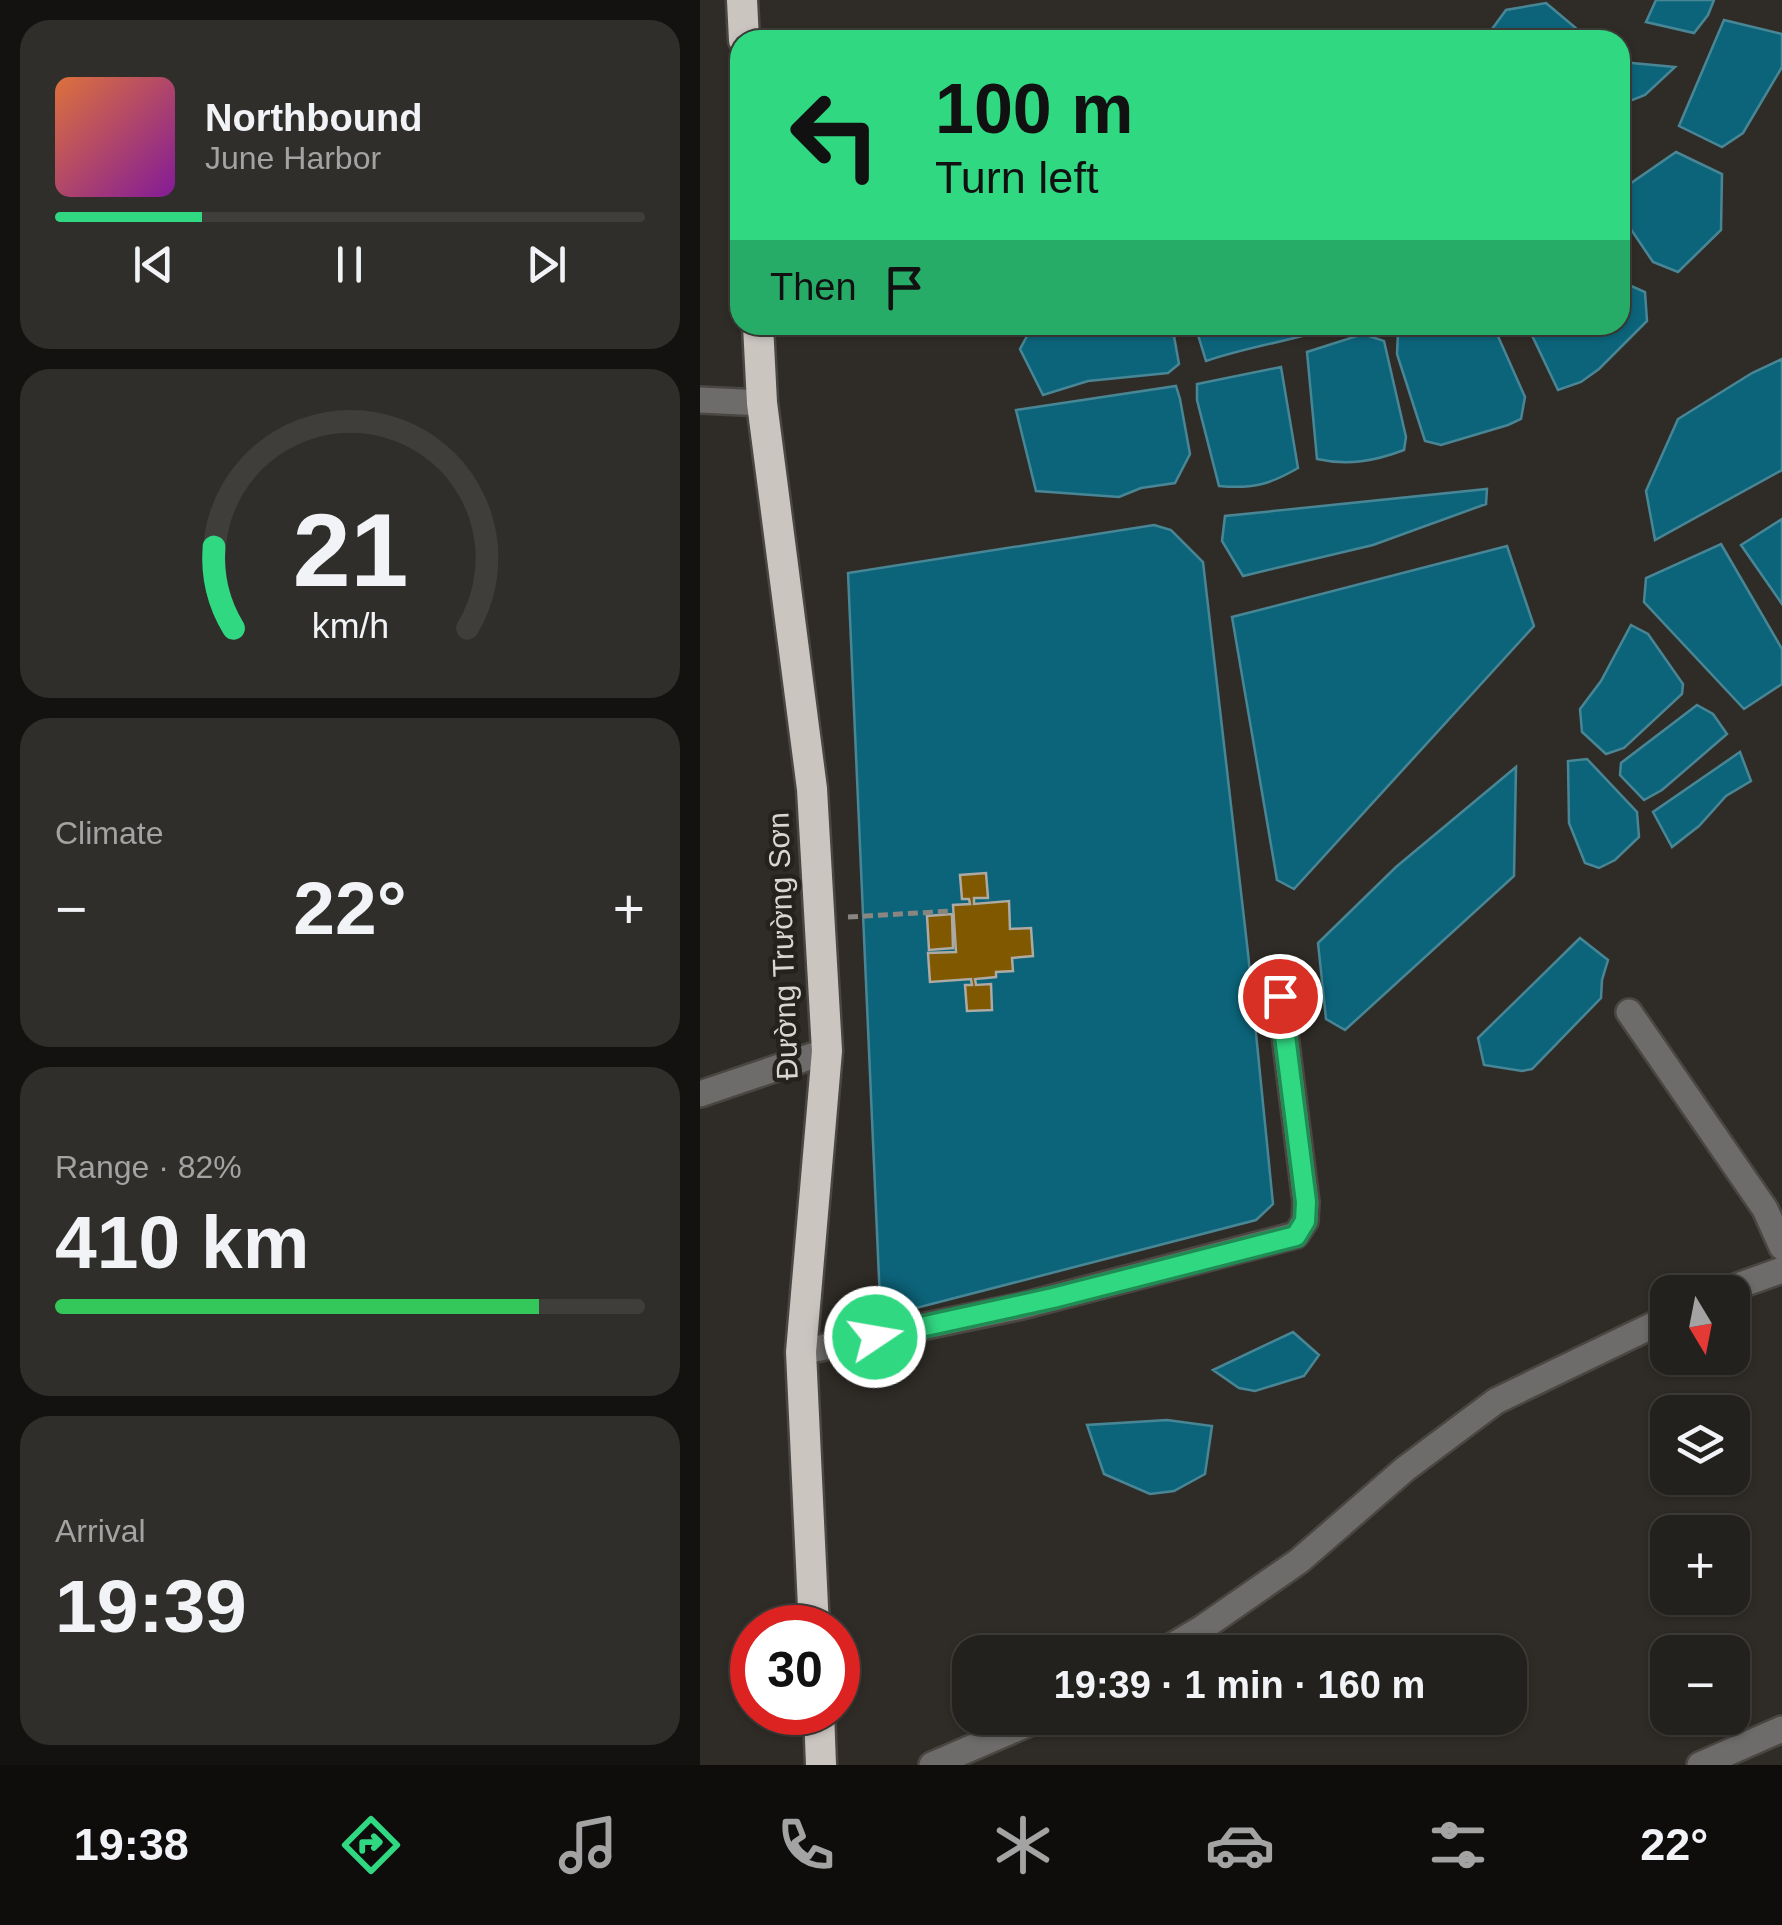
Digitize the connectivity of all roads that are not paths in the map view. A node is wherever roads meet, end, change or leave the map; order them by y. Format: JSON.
{"nodes":[{"id":1,"x":742,"y":0,"type":"edge"},
{"id":2,"x":744,"y":30,"type":"edge"},
{"id":3,"x":759,"y":335,"type":"edge"},
{"id":4,"x":700,"y":400,"type":"edge"},
{"id":5,"x":762,"y":403,"type":"junction"},
{"id":6,"x":1280,"y":996,"type":"dead end"},
{"id":7,"x":1629,"y":1012,"type":"dead end"},
{"id":8,"x":827,"y":1051,"type":"junction"},
{"id":9,"x":700,"y":1094,"type":"edge"},
{"id":10,"x":1782,"y":1247,"type":"edge"},
{"id":11,"x":1782,"y":1270,"type":"edge"},
{"id":12,"x":1750,"y":1282,"type":"edge"},
{"id":13,"x":1650,"y":1327,"type":"edge"},
{"id":14,"x":802,"y":1352,"type":"junction"},
{"id":15,"x":813,"y":1605,"type":"edge"},
{"id":16,"x":1191,"y":1635,"type":"edge"},
{"id":17,"x":1782,"y":1729,"type":"edge"},
{"id":18,"x":820,"y":1735,"type":"edge"},
{"id":19,"x":1002,"y":1735,"type":"edge"},
{"id":20,"x":821,"y":1765,"type":"edge"},
{"id":21,"x":932,"y":1765,"type":"edge"},
{"id":22,"x":1700,"y":1765,"type":"edge"}],
"edges":[{"from":1,"to":2,"type":"highway"},
{"from":3,"to":5,"type":"highway","name":"Đường Trường Sơn"},
{"from":4,"to":5,"type":"street"},
{"from":5,"to":8,"type":"highway","name":"Đường Trường Sơn"},
{"from":6,"to":14,"type":"street"},
{"from":7,"to":10,"type":"street"},
{"from":8,"to":9,"type":"street"},
{"from":8,"to":14,"type":"highway","name":"Đường Trường Sơn"},
{"from":11,"to":12,"type":"street"},
{"from":13,"to":16,"type":"street"},
{"from":14,"to":15,"type":"highway","name":"Đường Trường Sơn"},
{"from":17,"to":22,"type":"street"},
{"from":18,"to":20,"type":"highway"},
{"from":19,"to":21,"type":"street"}]}
